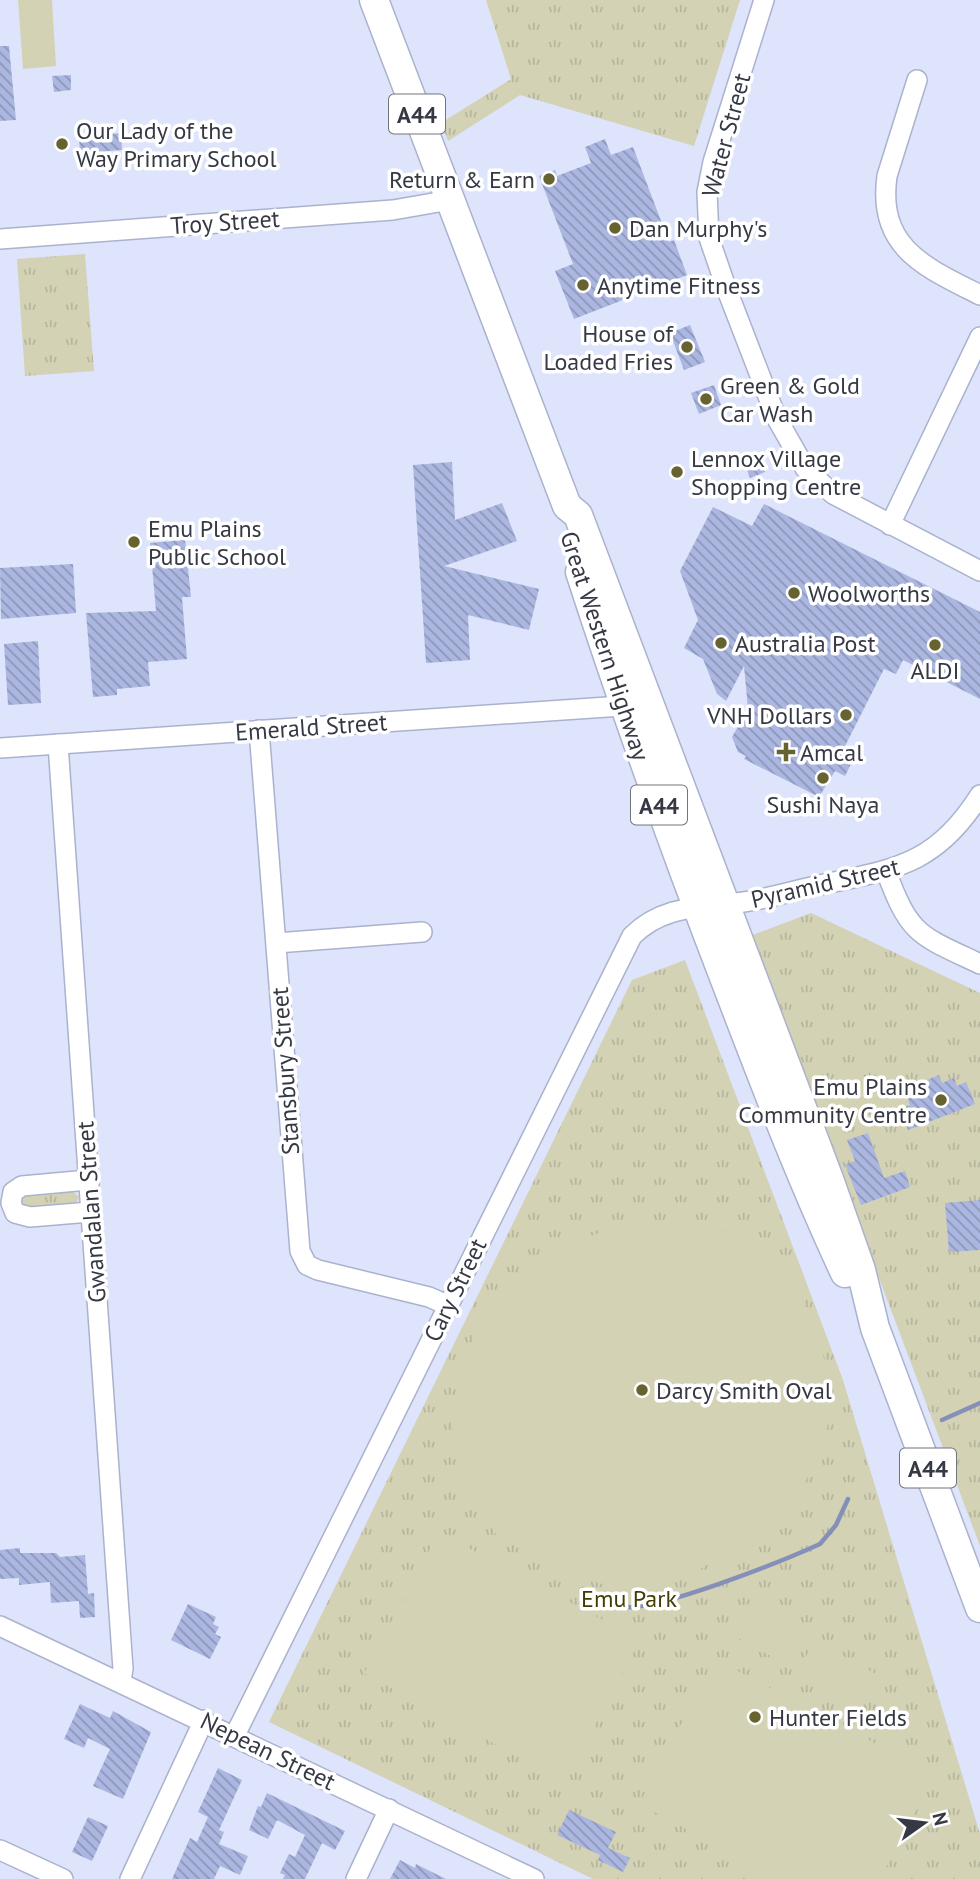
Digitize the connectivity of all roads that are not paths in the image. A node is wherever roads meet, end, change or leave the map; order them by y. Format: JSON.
{"nodes":[{"id":1,"x":374,"y":0,"type":"edge"},
{"id":2,"x":764,"y":0,"type":"edge"},
{"id":3,"x":917,"y":80,"type":"dead end"},
{"id":4,"x":450,"y":200,"type":"junction"},
{"id":5,"x":0,"y":239,"type":"edge"},
{"id":6,"x":980,"y":295,"type":"edge"},
{"id":7,"x":980,"y":337,"type":"edge"},
{"id":8,"x":567,"y":506,"type":"junction"},
{"id":9,"x":890,"y":525,"type":"junction"},
{"id":10,"x":980,"y":570,"type":"edge"},
{"id":11,"x":622,"y":705,"type":"junction"},
{"id":12,"x":259,"y":730,"type":"junction"},
{"id":13,"x":58,"y":744,"type":"junction"},
{"id":14,"x":0,"y":748,"type":"edge"},
{"id":15,"x":980,"y":795,"type":"edge"},
{"id":16,"x":886,"y":871,"type":"junction"},
{"id":17,"x":724,"y":904,"type":"junction"},
{"id":18,"x":696,"y":905,"type":"junction"},
{"id":19,"x":422,"y":932,"type":"dead end"},
{"id":20,"x":276,"y":943,"type":"junction"},
{"id":21,"x":980,"y":964,"type":"edge"},
{"id":22,"x":88,"y":1180,"type":"junction"},
{"id":23,"x":90,"y":1212,"type":"junction"},
{"id":24,"x":447,"y":1305,"type":"junction"},
{"id":25,"x":875,"y":1328,"type":"junction"},
{"id":26,"x":980,"y":1608,"type":"edge"},
{"id":27,"x":0,"y":1626,"type":"edge"},
{"id":28,"x":121,"y":1680,"type":"junction"},
{"id":29,"x":204,"y":1720,"type":"junction"},
{"id":30,"x":235,"y":1735,"type":"junction"},
{"id":31,"x":389,"y":1809,"type":"junction"},
{"id":32,"x":0,"y":1850,"type":"edge"},
{"id":33,"x":63,"y":1879,"type":"edge"},
{"id":34,"x":130,"y":1879,"type":"edge"},
{"id":35,"x":356,"y":1879,"type":"edge"},
{"id":36,"x":534,"y":1879,"type":"edge"}],
"edges":[{"from":1,"to":4,"type":"highway","name":"Great Western Highway","number":"A44"},
{"from":2,"to":9,"type":"street","name":"Water Street"},
{"from":3,"to":6,"type":"street"},
{"from":4,"to":5,"type":"street","name":"Troy Street"},
{"from":4,"to":8,"type":"highway","name":"Great Western Highway","number":"A44"},
{"from":7,"to":9,"type":"street"},
{"from":8,"to":11,"type":"highway","name":"Great Western Highway","number":"A44"},
{"from":8,"to":17,"type":"highway","name":"Great Western Highway","number":"A44"},
{"from":9,"to":10,"type":"street","name":"Water Street"},
{"from":11,"to":12,"type":"street","name":"Emerald Street"},
{"from":11,"to":18,"type":"highway","name":"Great Western Highway","number":"A44"},
{"from":12,"to":13,"type":"street","name":"Emerald Street"},
{"from":12,"to":20,"type":"street","name":"Stansbury Street"},
{"from":13,"to":14,"type":"street","name":"Emerald Street"},
{"from":13,"to":22,"type":"street","name":"Gwandalan Street"},
{"from":15,"to":16,"type":"street","name":"Pyramid Street"},
{"from":16,"to":17,"type":"street","name":"Pyramid Street"},
{"from":16,"to":21,"type":"street"},
{"from":17,"to":18,"type":"street","name":"Cary Street"},
{"from":17,"to":25,"type":"highway","name":"Great Western Highway","number":"A44"},
{"from":18,"to":24,"type":"street","name":"Cary Street"},
{"from":18,"to":25,"type":"highway","name":"Great Western Highway","number":"A44"},
{"from":19,"to":20,"type":"street"},
{"from":20,"to":24,"type":"street","name":"Stansbury Street"},
{"from":22,"to":23,"type":"street","name":"Gwandalan Street"},
{"from":22,"to":23,"type":"street"},
{"from":23,"to":28,"type":"street","name":"Gwandalan Street"},
{"from":24,"to":30,"type":"street","name":"Cary Street"},
{"from":25,"to":26,"type":"highway","name":"Great Western Highway","number":"A44"},
{"from":27,"to":28,"type":"street","name":"Nepean Street"},
{"from":28,"to":29,"type":"street","name":"Nepean Street"},
{"from":29,"to":30,"type":"street","name":"Nepean Street"},
{"from":29,"to":34,"type":"street"},
{"from":30,"to":31,"type":"street","name":"Nepean Street"},
{"from":31,"to":35,"type":"street"},
{"from":31,"to":36,"type":"street","name":"Nepean Street"},
{"from":32,"to":33,"type":"street"}]}
